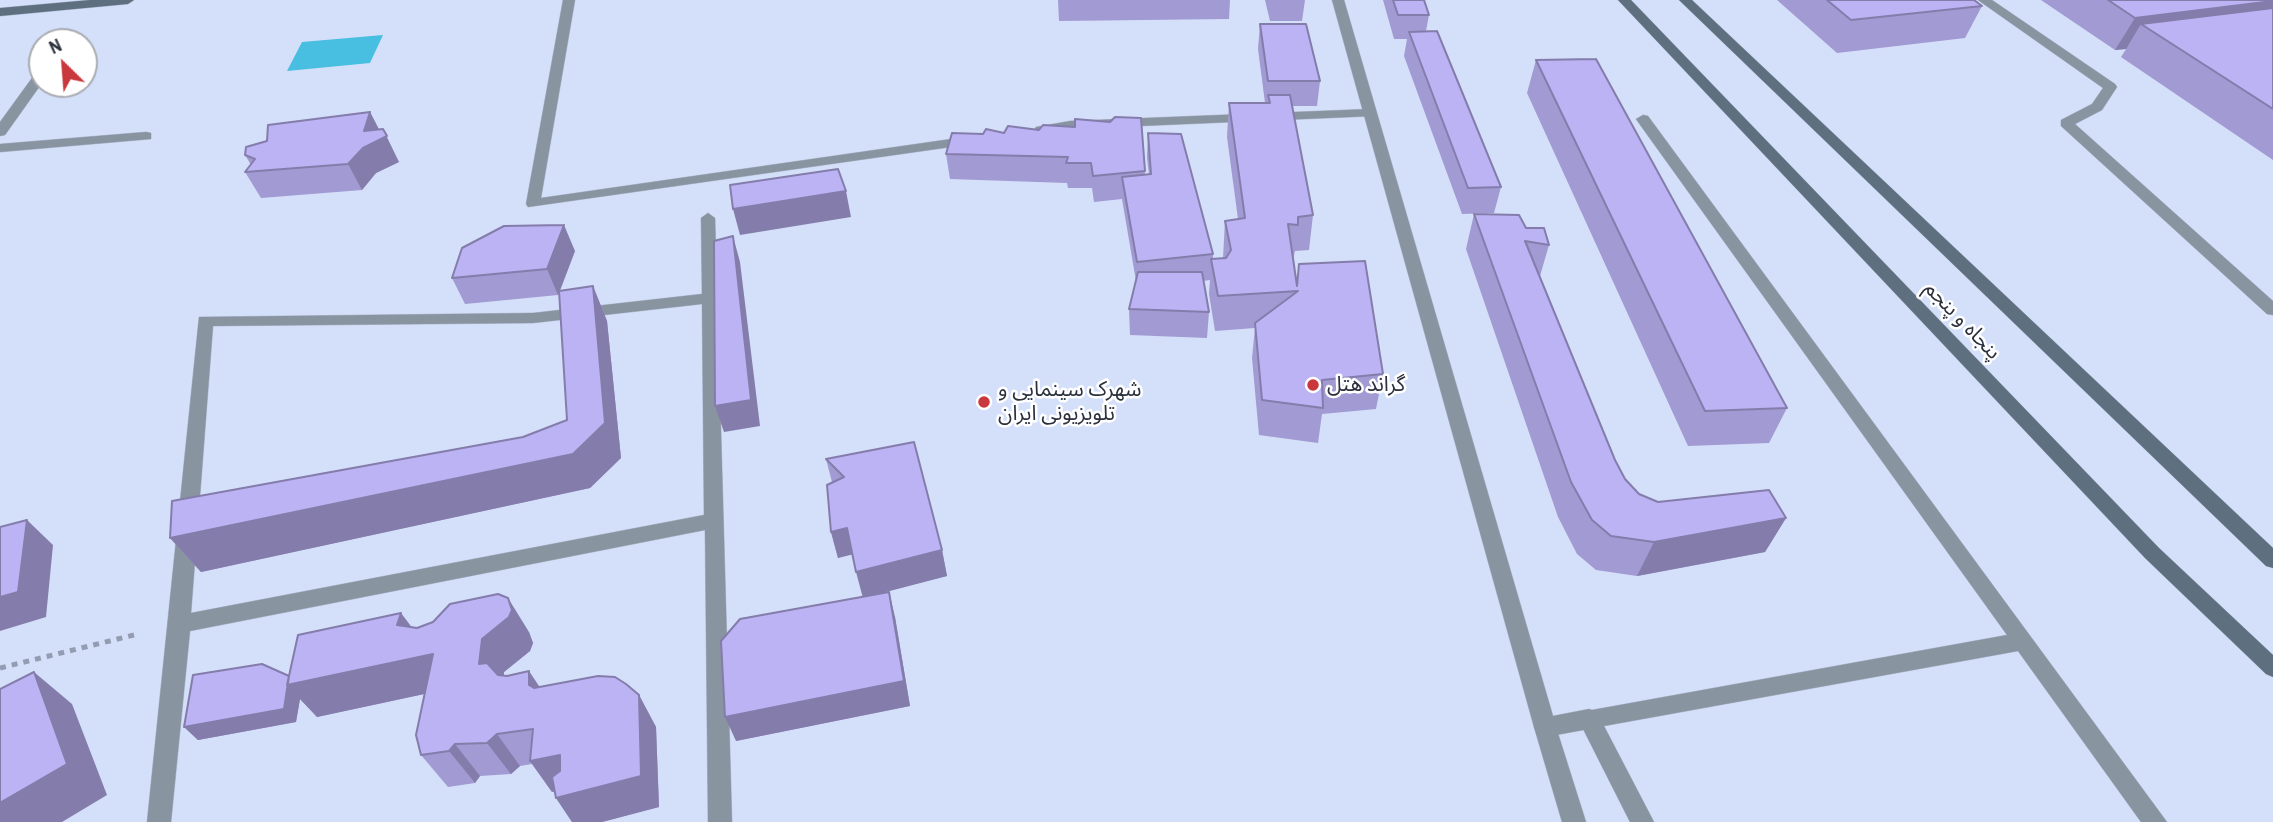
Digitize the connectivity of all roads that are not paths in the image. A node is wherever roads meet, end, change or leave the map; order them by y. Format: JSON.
{"nodes":[{"id":1,"x":128,"y":0,"type":"edge"},
{"id":2,"x":569,"y":0,"type":"edge"},
{"id":3,"x":1338,"y":0,"type":"edge"},
{"id":4,"x":1624,"y":0,"type":"edge"},
{"id":5,"x":1685,"y":0,"type":"edge"},
{"id":6,"x":1984,"y":0,"type":"edge"},
{"id":7,"x":0,"y":12,"type":"edge"},
{"id":8,"x":28,"y":93,"type":"edge"},
{"id":9,"x":1370,"y":113,"type":"junction"},
{"id":10,"x":1643,"y":119,"type":"dead end"},
{"id":11,"x":1029,"y":131,"type":"edge"},
{"id":12,"x":0,"y":132,"type":"edge"},
{"id":13,"x":146,"y":136,"type":"dead end"},
{"id":14,"x":989,"y":137,"type":"edge"},
{"id":15,"x":0,"y":148,"type":"edge"},
{"id":16,"x":708,"y":218,"type":"dead end"},
{"id":17,"x":710,"y":298,"type":"junction"},
{"id":18,"x":2273,"y":310,"type":"edge"},
{"id":19,"x":714,"y":521,"type":"junction"},
{"id":20,"x":2273,"y":560,"type":"edge"},
{"id":21,"x":180,"y":624,"type":"junction"},
{"id":22,"x":2023,"y":641,"type":"junction"},
{"id":23,"x":2273,"y":668,"type":"edge"},
{"id":24,"x":1589,"y":719,"type":"junction"},
{"id":25,"x":1545,"y":727,"type":"junction"},
{"id":26,"x":159,"y":822,"type":"edge"},
{"id":27,"x":720,"y":822,"type":"edge"},
{"id":28,"x":1574,"y":822,"type":"edge"},
{"id":29,"x":1642,"y":822,"type":"edge"},
{"id":30,"x":2155,"y":822,"type":"edge"}],
"edges":[{"from":1,"to":7,"type":"main road"},
{"from":2,"to":14,"type":"street"},
{"from":3,"to":9,"type":"street"},
{"from":4,"to":23,"type":"main road","name":"پنجاه و پنجم"},
{"from":5,"to":20,"type":"main road","name":"پنجاه و پنجم"},
{"from":6,"to":18,"type":"street"},
{"from":8,"to":12,"type":"street"},
{"from":9,"to":11,"type":"street"},
{"from":9,"to":25,"type":"street"},
{"from":10,"to":22,"type":"street"},
{"from":13,"to":15,"type":"street"},
{"from":16,"to":17,"type":"street"},
{"from":17,"to":19,"type":"street"},
{"from":17,"to":21,"type":"street"},
{"from":19,"to":21,"type":"street"},
{"from":19,"to":27,"type":"street"},
{"from":21,"to":26,"type":"street"},
{"from":22,"to":24,"type":"street"},
{"from":22,"to":30,"type":"street"},
{"from":24,"to":25,"type":"street"},
{"from":24,"to":29,"type":"street"},
{"from":25,"to":28,"type":"street"}]}
